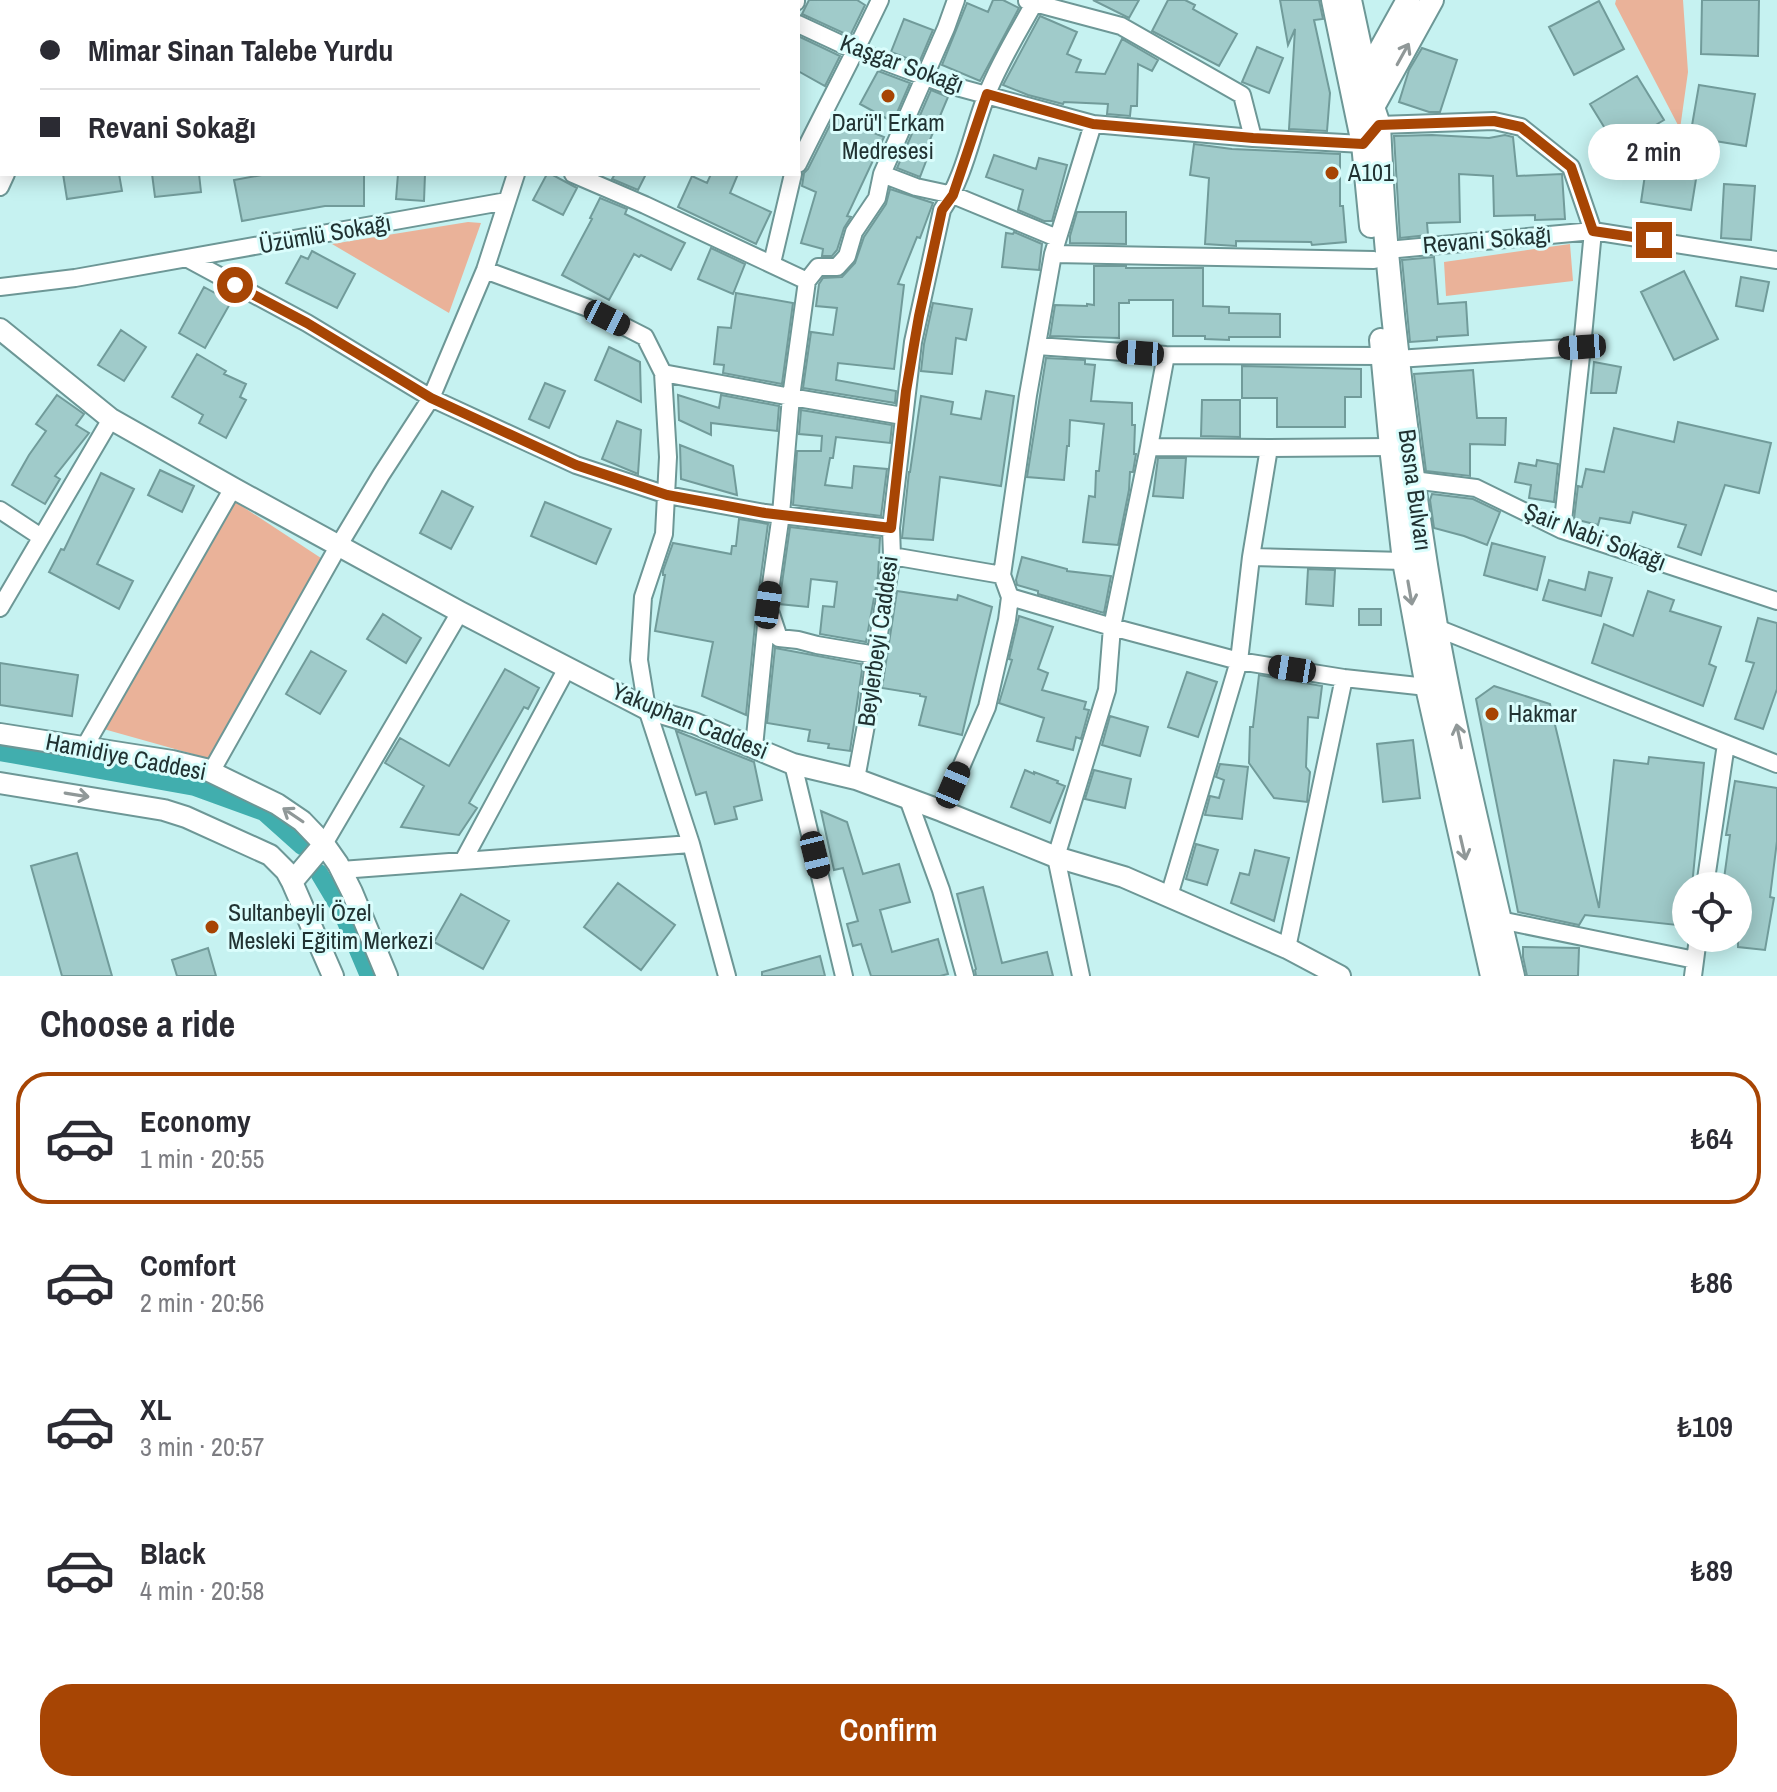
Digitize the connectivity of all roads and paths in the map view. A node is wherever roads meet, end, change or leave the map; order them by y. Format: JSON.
{"nodes":[{"id":1,"x":880,"y":0,"type":"edge"},
{"id":2,"x":956,"y":0,"type":"edge"},
{"id":3,"x":1333,"y":0,"type":"edge"},
{"id":4,"x":1350,"y":0,"type":"edge"},
{"id":5,"x":1408,"y":0,"type":"edge"},
{"id":6,"x":1432,"y":0,"type":"edge"},
{"id":7,"x":1032,"y":1,"type":"edge"},
{"id":8,"x":800,"y":25,"type":"edge"},
{"id":9,"x":856,"y":51,"type":"junction"},
{"id":10,"x":924,"y":75,"type":"junction"},
{"id":11,"x":1366,"y":76,"type":"junction"},
{"id":12,"x":987,"y":94,"type":"junction"},
{"id":13,"x":1368,"y":110,"type":"junction"},
{"id":14,"x":1093,"y":124,"type":"junction"},
{"id":15,"x":1253,"y":138,"type":"junction"},
{"id":16,"x":1363,"y":144,"type":"junction"},
{"id":17,"x":800,"y":160,"type":"edge"},
{"id":18,"x":882,"y":174,"type":"junction"},
{"id":19,"x":515,"y":176,"type":"edge"},
{"id":20,"x":578,"y":176,"type":"edge"},
{"id":21,"x":793,"y":176,"type":"edge"},
{"id":22,"x":953,"y":195,"type":"junction"},
{"id":23,"x":507,"y":201,"type":"junction"},
{"id":24,"x":1593,"y":231,"type":"junction"},
{"id":25,"x":1055,"y":246,"type":"junction"},
{"id":26,"x":1380,"y":255,"type":"junction"},
{"id":27,"x":188,"y":259,"type":"junction"},
{"id":28,"x":1777,"y":260,"type":"edge"},
{"id":29,"x":772,"y":263,"type":"junction"},
{"id":30,"x":485,"y":270,"type":"junction"},
{"id":31,"x":807,"y":281,"type":"junction"},
{"id":32,"x":0,"y":287,"type":"edge"},
{"id":33,"x":0,"y":329,"type":"edge"},
{"id":34,"x":1037,"y":346,"type":"junction"},
{"id":35,"x":1582,"y":347,"type":"junction"},
{"id":36,"x":1166,"y":355,"type":"junction"},
{"id":37,"x":1390,"y":357,"type":"junction"},
{"id":38,"x":663,"y":373,"type":"junction"},
{"id":39,"x":791,"y":397,"type":"junction"},
{"id":40,"x":431,"y":398,"type":"junction"},
{"id":41,"x":903,"y":416,"type":"junction"},
{"id":42,"x":111,"y":419,"type":"junction"},
{"id":43,"x":1149,"y":447,"type":"junction"},
{"id":44,"x":1391,"y":447,"type":"junction"},
{"id":45,"x":1269,"y":448,"type":"junction"},
{"id":46,"x":1413,"y":480,"type":"junction"},
{"id":47,"x":233,"y":488,"type":"junction"},
{"id":48,"x":667,"y":495,"type":"junction"},
{"id":49,"x":0,"y":510,"type":"edge"},
{"id":50,"x":781,"y":514,"type":"junction"},
{"id":51,"x":891,"y":528,"type":"junction"},
{"id":52,"x":1562,"y":530,"type":"junction"},
{"id":53,"x":41,"y":537,"type":"junction"},
{"id":54,"x":339,"y":545,"type":"junction"},
{"id":55,"x":892,"y":556,"type":"junction"},
{"id":56,"x":1251,"y":557,"type":"junction"},
{"id":57,"x":1404,"y":561,"type":"junction"},
{"id":58,"x":1002,"y":575,"type":"junction"},
{"id":59,"x":1010,"y":597,"type":"junction"},
{"id":60,"x":1777,"y":601,"type":"edge"},
{"id":61,"x":768,"y":605,"type":"junction"},
{"id":62,"x":0,"y":608,"type":"edge"},
{"id":63,"x":460,"y":612,"type":"junction"},
{"id":64,"x":1112,"y":627,"type":"junction"},
{"id":65,"x":1437,"y":628,"type":"junction"},
{"id":66,"x":1239,"y":661,"type":"junction"},
{"id":67,"x":567,"y":668,"type":"junction"},
{"id":68,"x":873,"y":670,"type":"junction"},
{"id":69,"x":1344,"y":678,"type":"junction"},
{"id":70,"x":1427,"y":687,"type":"junction"},
{"id":71,"x":647,"y":709,"type":"junction"},
{"id":72,"x":0,"y":734,"type":"edge"},
{"id":73,"x":1726,"y":744,"type":"junction"},
{"id":74,"x":85,"y":746,"type":"junction"},
{"id":75,"x":754,"y":747,"type":"junction"},
{"id":76,"x":793,"y":764,"type":"junction"},
{"id":77,"x":1777,"y":764,"type":"edge"},
{"id":78,"x":211,"y":772,"type":"junction"},
{"id":79,"x":856,"y":779,"type":"junction"},
{"id":80,"x":0,"y":783,"type":"edge"},
{"id":81,"x":908,"y":799,"type":"junction"},
{"id":82,"x":942,"y":811,"type":"junction"},
{"id":83,"x":324,"y":844,"type":"junction"},
{"id":84,"x":691,"y":844,"type":"junction"},
{"id":85,"x":1056,"y":857,"type":"junction"},
{"id":86,"x":463,"y":861,"type":"junction"},
{"id":87,"x":341,"y":870,"type":"junction"},
{"id":88,"x":1707,"y":872,"type":"edge"},
{"id":89,"x":292,"y":882,"type":"junction"},
{"id":90,"x":1169,"y":896,"type":"junction"},
{"id":91,"x":1500,"y":920,"type":"junction"},
{"id":92,"x":1287,"y":948,"type":"junction"},
{"id":93,"x":1694,"y":968,"type":"edge"},
{"id":94,"x":1317,"y":970,"type":"edge"},
{"id":95,"x":333,"y":976,"type":"edge"},
{"id":96,"x":387,"y":976,"type":"edge"},
{"id":97,"x":727,"y":976,"type":"edge"},
{"id":98,"x":844,"y":976,"type":"edge"},
{"id":99,"x":965,"y":976,"type":"edge"},
{"id":100,"x":1081,"y":976,"type":"edge"},
{"id":101,"x":1340,"y":976,"type":"edge"},
{"id":102,"x":1492,"y":976,"type":"edge"},
{"id":103,"x":1513,"y":976,"type":"edge"}],
"edges":[{"from":1,"to":9,"type":"street"},
{"from":2,"to":10,"type":"street"},
{"from":3,"to":13,"type":"main road","name":"Bosna Bulvarı"},
{"from":4,"to":11,"type":"main road","name":"Bosna Bulvarı"},
{"from":5,"to":11,"type":"main road"},
{"from":13,"to":6,"type":"main road","one_way":true},
{"from":7,"to":12,"type":"street","name":"Beylerbeyi Caddesi"},
{"from":7,"to":15,"type":"street"},
{"from":8,"to":9,"type":"street","name":"Kaşgar Sokağı"},
{"from":9,"to":10,"type":"street","name":"Kaşgar Sokağı"},
{"from":9,"to":17,"type":"street"},
{"from":10,"to":12,"type":"street","name":"Kaşgar Sokağı"},
{"from":10,"to":18,"type":"street"},
{"from":11,"to":13,"type":"main road","name":"Bosna Bulvarı"},
{"from":12,"to":14,"type":"street","name":"Kaşgar Sokağı"},
{"from":12,"to":22,"type":"street","name":"Beylerbeyi Caddesi"},
{"from":13,"to":16,"type":"main road","name":"Bosna Bulvarı"},
{"from":13,"to":16,"type":"street"},
{"from":13,"to":24,"type":"street"},
{"from":13,"to":26,"type":"main road","name":"Bosna Bulvarı"},
{"from":14,"to":15,"type":"street","name":"Kaşgar Sokağı"},
{"from":14,"to":25,"type":"street"},
{"from":15,"to":16,"type":"street","name":"Kaşgar Sokağı"},
{"from":16,"to":26,"type":"main road","name":"Bosna Bulvarı"},
{"from":18,"to":22,"type":"street"},
{"from":18,"to":31,"type":"street"},
{"from":19,"to":23,"type":"street"},
{"from":20,"to":29,"type":"street"},
{"from":21,"to":29,"type":"street"},
{"from":22,"to":25,"type":"street"},
{"from":22,"to":41,"type":"street","name":"Beylerbeyi Caddesi"},
{"from":23,"to":27,"type":"street","name":"Üzümlü Sokağı"},
{"from":23,"to":30,"type":"street"},
{"from":24,"to":26,"type":"street","name":"Revani Sokağı"},
{"from":24,"to":28,"type":"street","name":"Revani Sokağı"},
{"from":24,"to":35,"type":"street"},
{"from":25,"to":26,"type":"street","name":"Revani Sokağı"},
{"from":25,"to":34,"type":"street"},
{"from":26,"to":37,"type":"main road","name":"Bosna Bulvarı"},
{"from":27,"to":32,"type":"street","name":"Üzümlü Sokağı"},
{"from":27,"to":40,"type":"street"},
{"from":29,"to":31,"type":"street"},
{"from":30,"to":38,"type":"street"},
{"from":30,"to":40,"type":"street"},
{"from":31,"to":39,"type":"street"},
{"from":33,"to":42,"type":"street","name":"Yakuphan Caddesi"},
{"from":34,"to":36,"type":"street"},
{"from":34,"to":58,"type":"street"},
{"from":35,"to":37,"type":"street"},
{"from":35,"to":52,"type":"street"},
{"from":36,"to":37,"type":"street"},
{"from":36,"to":43,"type":"street"},
{"from":37,"to":44,"type":"main road","name":"Bosna Bulvarı"},
{"from":37,"to":46,"type":"main road","name":"Bosna Bulvarı"},
{"from":38,"to":39,"type":"street"},
{"from":38,"to":48,"type":"street"},
{"from":39,"to":41,"type":"street"},
{"from":39,"to":50,"type":"street"},
{"from":40,"to":48,"type":"street"},
{"from":40,"to":54,"type":"street"},
{"from":41,"to":51,"type":"street","name":"Beylerbeyi Caddesi"},
{"from":42,"to":47,"type":"street","name":"Yakuphan Caddesi"},
{"from":42,"to":53,"type":"street"},
{"from":43,"to":45,"type":"street"},
{"from":43,"to":64,"type":"street"},
{"from":44,"to":45,"type":"street"},
{"from":44,"to":57,"type":"main road","name":"Bosna Bulvarı"},
{"from":45,"to":56,"type":"street"},
{"from":46,"to":52,"type":"street","name":"Şair Nabi Sokağı"},
{"from":46,"to":65,"type":"main road","name":"Bosna Bulvarı"},
{"from":47,"to":54,"type":"street","name":"Yakuphan Caddesi"},
{"from":47,"to":74,"type":"street"},
{"from":48,"to":50,"type":"street"},
{"from":48,"to":71,"type":"street"},
{"from":49,"to":53,"type":"street"},
{"from":50,"to":51,"type":"street"},
{"from":50,"to":61,"type":"street"},
{"from":51,"to":55,"type":"street","name":"Beylerbeyi Caddesi"},
{"from":52,"to":60,"type":"street","name":"Şair Nabi Sokağı"},
{"from":53,"to":62,"type":"street"},
{"from":54,"to":63,"type":"street","name":"Yakuphan Caddesi"},
{"from":54,"to":78,"type":"street"},
{"from":55,"to":58,"type":"street"},
{"from":55,"to":68,"type":"street","name":"Beylerbeyi Caddesi"},
{"from":56,"to":57,"type":"street"},
{"from":56,"to":66,"type":"street"},
{"from":57,"to":70,"type":"main road","name":"Bosna Bulvarı","one_way":true},
{"from":58,"to":59,"type":"street"},
{"from":59,"to":64,"type":"street"},
{"from":59,"to":82,"type":"street"},
{"from":61,"to":68,"type":"street"},
{"from":61,"to":75,"type":"street"},
{"from":63,"to":67,"type":"street","name":"Yakuphan Caddesi"},
{"from":63,"to":83,"type":"street"},
{"from":64,"to":66,"type":"street"},
{"from":64,"to":85,"type":"street"},
{"from":65,"to":73,"type":"street"},
{"from":91,"to":65,"type":"main road","name":"Bosna Bulvarı","one_way":true},
{"from":66,"to":69,"type":"street"},
{"from":66,"to":90,"type":"street"},
{"from":67,"to":71,"type":"street","name":"Yakuphan Caddesi"},
{"from":67,"to":86,"type":"street"},
{"from":68,"to":79,"type":"street","name":"Beylerbeyi Caddesi"},
{"from":69,"to":70,"type":"street"},
{"from":69,"to":92,"type":"street"},
{"from":70,"to":102,"type":"main road","name":"Bosna Bulvarı","one_way":true},
{"from":71,"to":75,"type":"street","name":"Yakuphan Caddesi"},
{"from":71,"to":84,"type":"street"},
{"from":72,"to":74,"type":"street","name":"Hamidiye Caddesi"},
{"from":73,"to":77,"type":"street"},
{"from":73,"to":88,"type":"street"},
{"from":74,"to":78,"type":"street","name":"Hamidiye Caddesi"},
{"from":75,"to":76,"type":"street","name":"Yakuphan Caddesi"},
{"from":76,"to":79,"type":"street","name":"Yakuphan Caddesi"},
{"from":76,"to":98,"type":"street"},
{"from":83,"to":78,"type":"street","name":"Hamidiye Caddesi","one_way":true},
{"from":79,"to":81,"type":"street","name":"Yakuphan Caddesi"},
{"from":80,"to":89,"type":"street","one_way":true},
{"from":81,"to":82,"type":"street","name":"Yakuphan Caddesi"},
{"from":81,"to":99,"type":"street"},
{"from":82,"to":85,"type":"street","name":"Yakuphan Caddesi"},
{"from":83,"to":87,"type":"street","name":"Hamidiye Caddesi"},
{"from":83,"to":89,"type":"street"},
{"from":84,"to":86,"type":"street"},
{"from":84,"to":97,"type":"street"},
{"from":85,"to":90,"type":"street","name":"Yakuphan Caddesi"},
{"from":85,"to":100,"type":"street"},
{"from":86,"to":87,"type":"street"},
{"from":87,"to":96,"type":"street","name":"Hamidiye Caddesi"},
{"from":89,"to":95,"type":"street"},
{"from":90,"to":92,"type":"street","name":"Yakuphan Caddesi"},
{"from":91,"to":93,"type":"street"},
{"from":91,"to":103,"type":"main road","name":"Bosna Bulvarı"},
{"from":92,"to":94,"type":"street","name":"Yakuphan Caddesi"},
{"from":94,"to":101,"type":"street","name":"Yakuphan Caddesi"}]}
